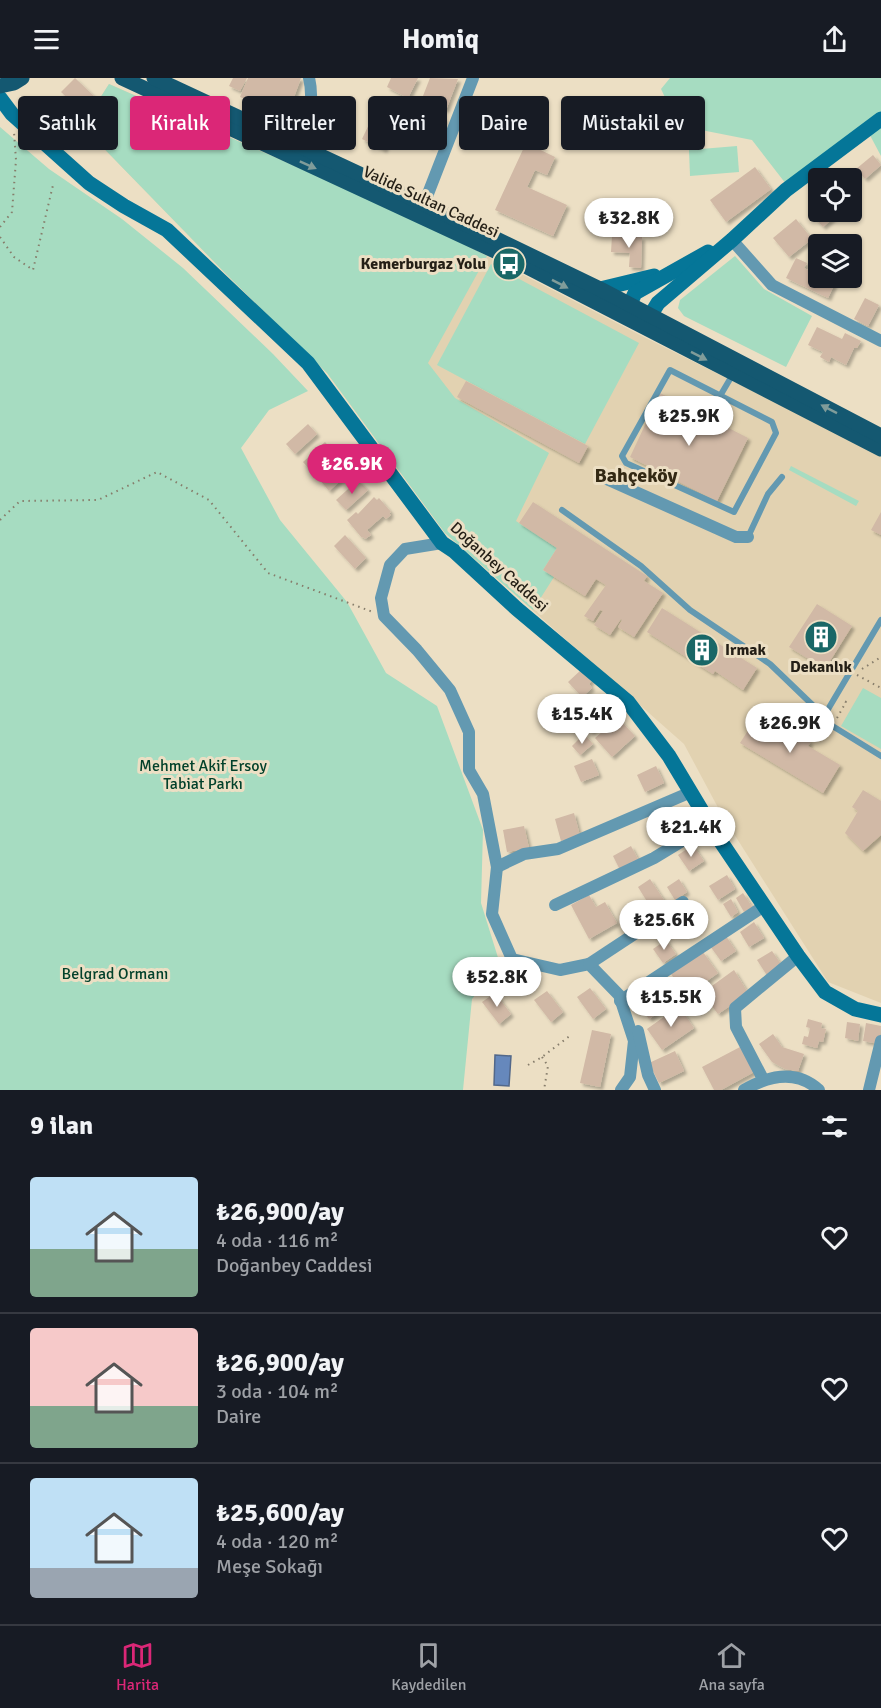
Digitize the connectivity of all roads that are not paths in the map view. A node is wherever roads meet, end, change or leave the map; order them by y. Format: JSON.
{"nodes":[{"id":1,"x":122,"y":78,"type":"edge"},
{"id":2,"x":154,"y":78,"type":"edge"},
{"id":3,"x":309,"y":78,"type":"edge"},
{"id":4,"x":472,"y":78,"type":"edge"},
{"id":5,"x":12,"y":82,"type":"edge"},
{"id":6,"x":174,"y":82,"type":"edge"},
{"id":7,"x":311,"y":96,"type":"edge"},
{"id":8,"x":0,"y":98,"type":"edge"},
{"id":9,"x":12,"y":114,"type":"junction"},
{"id":10,"x":242,"y":117,"type":"edge"},
{"id":11,"x":881,"y":119,"type":"edge"},
{"id":12,"x":308,"y":150,"type":"edge"},
{"id":13,"x":424,"y":204,"type":"junction"},
{"id":14,"x":732,"y":240,"type":"junction"},
{"id":15,"x":668,"y":273,"type":"junction"},
{"id":16,"x":600,"y":289,"type":"junction"},
{"id":17,"x":630,"y":304,"type":"junction"},
{"id":18,"x":650,"y":316,"type":"junction"},
{"id":19,"x":630,"y":320,"type":"junction"},
{"id":20,"x":881,"y":341,"type":"edge"},
{"id":21,"x":733,"y":373,"type":"junction"},
{"id":22,"x":720,"y":396,"type":"junction"},
{"id":23,"x":881,"y":436,"type":"edge"},
{"id":24,"x":881,"y":449,"type":"edge"},
{"id":25,"x":600,"y":476,"type":"dead end"},
{"id":26,"x":782,"y":477,"type":"dead end"},
{"id":27,"x":562,"y":510,"type":"dead end"},
{"id":28,"x":748,"y":537,"type":"joint"},
{"id":29,"x":442,"y":543,"type":"junction"},
{"id":30,"x":881,"y":620,"type":"edge"},
{"id":31,"x":824,"y":716,"type":"junction"},
{"id":32,"x":881,"y":756,"type":"edge"},
{"id":33,"x":691,"y":792,"type":"junction"},
{"id":34,"x":710,"y":824,"type":"junction"},
{"id":35,"x":497,"y":867,"type":"junction"},
{"id":36,"x":683,"y":902,"type":"dead end"},
{"id":37,"x":555,"y":905,"type":"dead end"},
{"id":38,"x":764,"y":906,"type":"junction"},
{"id":39,"x":798,"y":956,"type":"junction"},
{"id":40,"x":589,"y":964,"type":"junction"},
{"id":41,"x":623,"y":998,"type":"junction"},
{"id":42,"x":881,"y":1015,"type":"edge"},
{"id":43,"x":881,"y":1041,"type":"edge"},
{"id":44,"x":763,"y":1079,"type":"junction"},
{"id":45,"x":621,"y":1090,"type":"edge"},
{"id":46,"x":655,"y":1090,"type":"edge"},
{"id":47,"x":744,"y":1090,"type":"edge"},
{"id":48,"x":819,"y":1090,"type":"edge"},
{"id":49,"x":869,"y":1090,"type":"edge"}],
"edges":[{"from":1,"to":19,"type":"main road","name":"Valide Sultan Caddesi","one_way":true},
{"from":2,"to":6,"type":"main road","name":"Valide Sultan Caddesi"},
{"from":3,"to":7,"type":"street"},
{"from":4,"to":13,"type":"street"},
{"from":5,"to":9,"type":"street"},
{"from":6,"to":10,"type":"main road","name":"Valide Sultan Caddesi"},
{"from":8,"to":9,"type":"street","name":"Doğanbey Caddesi"},
{"from":9,"to":29,"type":"street","name":"Doğanbey Caddesi"},
{"from":11,"to":14,"type":"street"},
{"from":12,"to":13,"type":"main road","name":"Valide Sultan Caddesi"},
{"from":13,"to":16,"type":"main road","name":"Valide Sultan Caddesi"},
{"from":14,"to":15,"type":"street"},
{"from":14,"to":18,"type":"street"},
{"from":14,"to":20,"type":"street"},
{"from":15,"to":16,"type":"street"},
{"from":15,"to":17,"type":"street"},
{"from":16,"to":17,"type":"main road","name":"Valide Sultan Caddesi"},
{"from":17,"to":18,"type":"main road","name":"Valide Sultan Caddesi"},
{"from":17,"to":19,"type":"street"},
{"from":23,"to":18,"type":"main road","name":"Valide Sultan Caddesi","one_way":true},
{"from":19,"to":21,"type":"main road","name":"Valide Sultan Caddesi","one_way":true},
{"from":21,"to":22,"type":"lane"},
{"from":21,"to":24,"type":"main road","name":"Valide Sultan Caddesi"},
{"from":22,"to":22,"type":"lane"},
{"from":25,"to":28,"type":"street"},
{"from":26,"to":28,"type":"lane"},
{"from":27,"to":31,"type":"lane"},
{"from":29,"to":33,"type":"street","name":"Doğanbey Caddesi"},
{"from":29,"to":35,"type":"street"},
{"from":30,"to":31,"type":"lane"},
{"from":31,"to":32,"type":"lane"},
{"from":33,"to":34,"type":"street","name":"Doğanbey Caddesi"},
{"from":33,"to":35,"type":"street"},
{"from":34,"to":37,"type":"street"},
{"from":34,"to":38,"type":"street","name":"Doğanbey Caddesi"},
{"from":35,"to":40,"type":"street"},
{"from":36,"to":40,"type":"street"},
{"from":38,"to":39,"type":"street","name":"Doğanbey Caddesi"},
{"from":38,"to":41,"type":"street"},
{"from":39,"to":42,"type":"street","name":"Doğanbey Caddesi"},
{"from":39,"to":44,"type":"street"},
{"from":40,"to":41,"type":"street"},
{"from":41,"to":45,"type":"street"},
{"from":41,"to":46,"type":"street"},
{"from":43,"to":49,"type":"street"},
{"from":44,"to":47,"type":"street"},
{"from":44,"to":48,"type":"street"}]}
